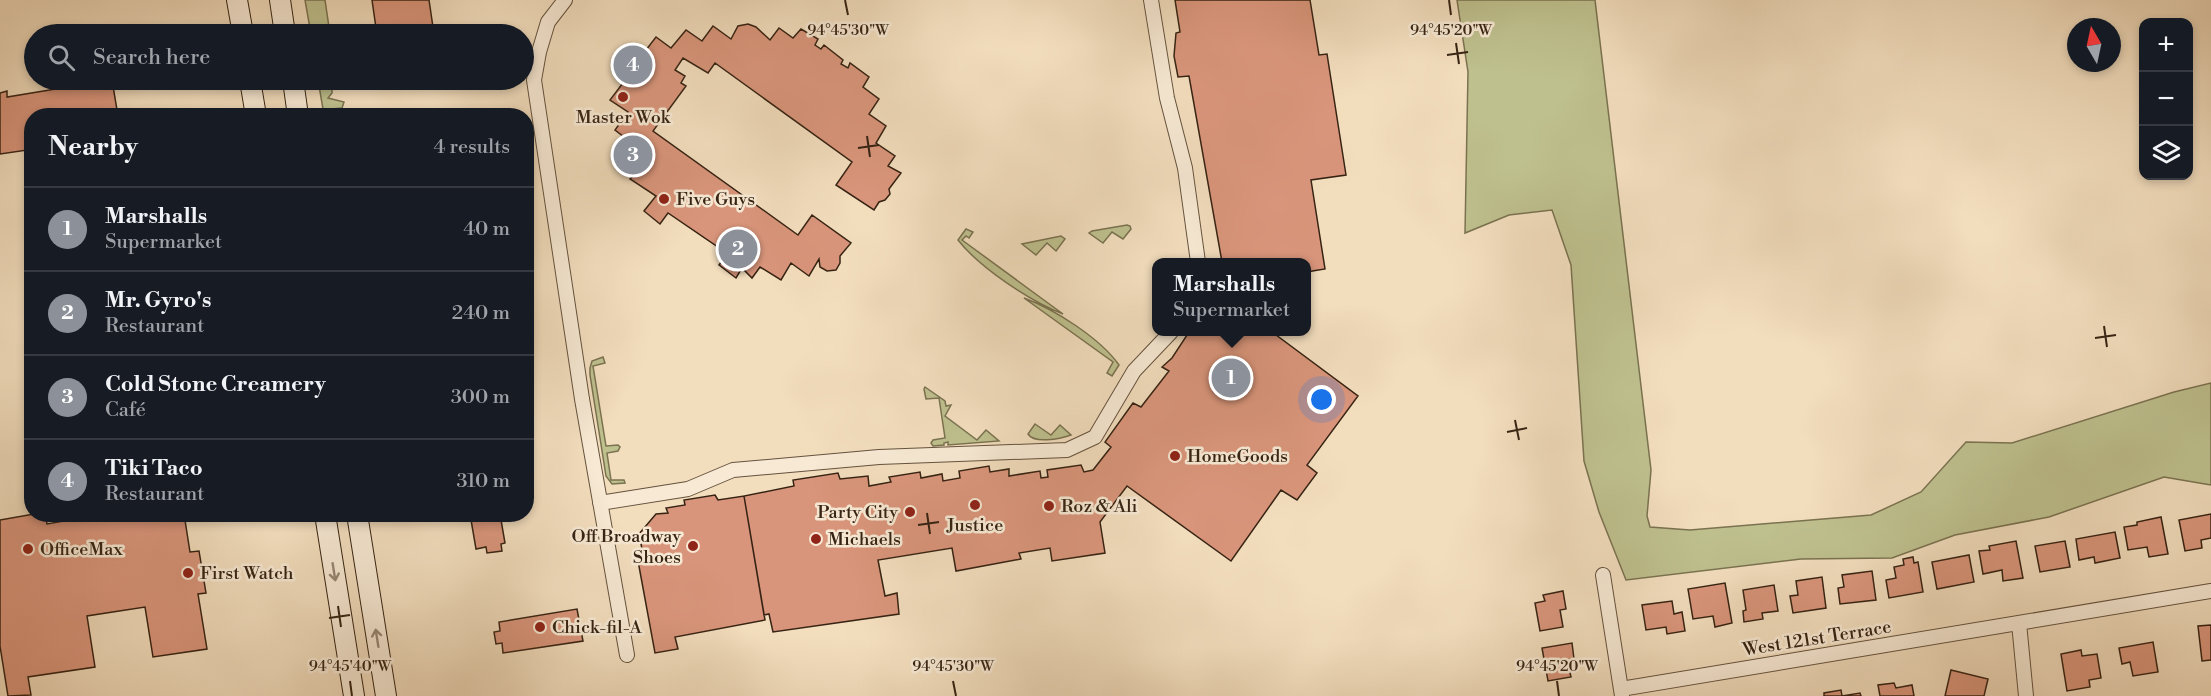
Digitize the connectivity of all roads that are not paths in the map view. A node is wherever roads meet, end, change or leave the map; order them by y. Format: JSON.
{"nodes":[{"id":1,"x":237,"y":0,"type":"edge"},
{"id":2,"x":280,"y":0,"type":"edge"},
{"id":3,"x":565,"y":0,"type":"edge"},
{"id":4,"x":1150,"y":0,"type":"edge"},
{"id":5,"x":241,"y":24,"type":"edge"},
{"id":6,"x":284,"y":24,"type":"edge"},
{"id":7,"x":252,"y":90,"type":"edge"},
{"id":8,"x":294,"y":90,"type":"edge"},
{"id":9,"x":255,"y":108,"type":"edge"},
{"id":10,"x":297,"y":108,"type":"edge"},
{"id":11,"x":1197,"y":258,"type":"edge"},
{"id":12,"x":1167,"y":336,"type":"edge"},
{"id":13,"x":600,"y":503,"type":"junction"},
{"id":14,"x":326,"y":522,"type":"edge"},
{"id":15,"x":358,"y":522,"type":"edge"},
{"id":16,"x":1602,"y":575,"type":"dead end"},
{"id":17,"x":2211,"y":591,"type":"edge"},
{"id":18,"x":2019,"y":623,"type":"junction"},
{"id":19,"x":627,"y":655,"type":"dead end"},
{"id":20,"x":1622,"y":692,"type":"edge"},
{"id":21,"x":354,"y":696,"type":"edge"},
{"id":22,"x":386,"y":696,"type":"edge"},
{"id":23,"x":2026,"y":696,"type":"edge"}],
"edges":[{"from":1,"to":5,"type":"main road"},
{"from":2,"to":6,"type":"main road"},
{"from":3,"to":13,"type":"street"},
{"from":4,"to":11,"type":"street"},
{"from":7,"to":9,"type":"main road"},
{"from":8,"to":10,"type":"main road"},
{"from":12,"to":13,"type":"street"},
{"from":13,"to":19,"type":"street"},
{"from":14,"to":21,"type":"main road","one_way":true},
{"from":22,"to":15,"type":"main road","one_way":true},
{"from":16,"to":20,"type":"street"},
{"from":17,"to":18,"type":"street","name":"West 121st Terrace"},
{"from":18,"to":20,"type":"street","name":"West 121st Terrace"},
{"from":18,"to":23,"type":"street"}]}
